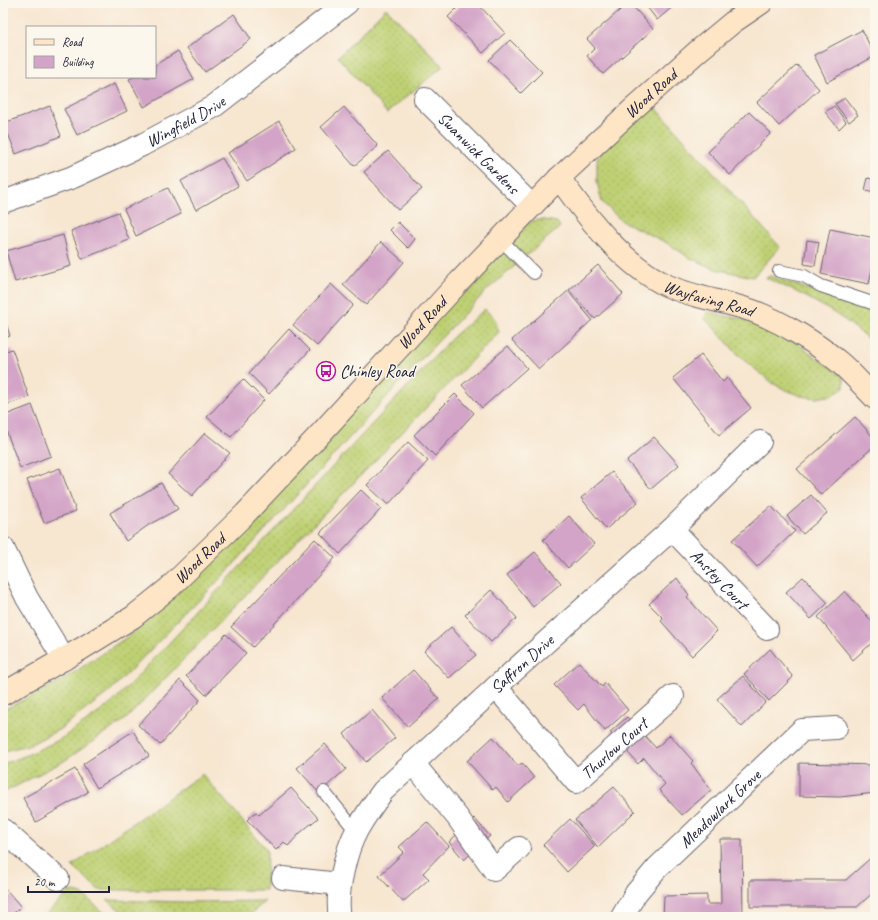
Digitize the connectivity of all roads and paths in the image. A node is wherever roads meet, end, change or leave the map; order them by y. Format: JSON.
{"nodes":[{"id":1,"x":761,"y":3,"type":"edge"},
{"id":2,"x":343,"y":4,"type":"edge"},
{"id":3,"x":425,"y":99,"type":"dead end"},
{"id":4,"x":559,"y":178,"type":"junction"},
{"id":5,"x":3,"y":202,"type":"edge"},
{"id":6,"x":532,"y":206,"type":"junction"},
{"id":7,"x":500,"y":239,"type":"junction"},
{"id":8,"x":779,"y":271,"type":"dead end"},
{"id":9,"x":534,"y":273,"type":"dead end"},
{"id":10,"x":874,"y":301,"type":"edge"},
{"id":11,"x":875,"y":398,"type":"edge"},
{"id":12,"x":760,"y":442,"type":"dead end"},
{"id":13,"x":672,"y":529,"type":"junction"},
{"id":14,"x":3,"y":548,"type":"edge"},
{"id":15,"x":766,"y":629,"type":"dead end"},
{"id":16,"x":64,"y":659,"type":"junction"},
{"id":17,"x":496,"y":687,"type":"junction"},
{"id":18,"x":3,"y":694,"type":"edge"},
{"id":19,"x":673,"y":696,"type":"dead end"},
{"id":20,"x":836,"y":728,"type":"dead end"},
{"id":21,"x":413,"y":763,"type":"junction"},
{"id":22,"x":324,"y":792,"type":"dead end"},
{"id":23,"x":3,"y":830,"type":"edge"},
{"id":24,"x":356,"y":831,"type":"junction"},
{"id":25,"x":519,"y":848,"type":"dead end"},
{"id":26,"x":283,"y":878,"type":"dead end"},
{"id":27,"x":58,"y":879,"type":"dead end"},
{"id":28,"x":340,"y":884,"type":"junction"},
{"id":29,"x":340,"y":917,"type":"edge"},
{"id":30,"x":622,"y":917,"type":"edge"}],
"edges":[{"from":1,"to":4,"type":"street","name":"Wood Road"},
{"from":2,"to":5,"type":"street","name":"Wingfield Drive"},
{"from":3,"to":6,"type":"street","name":"Swanwick Gardens"},
{"from":4,"to":6,"type":"street","name":"Wood Road"},
{"from":4,"to":11,"type":"street","name":"Wayfaring Road"},
{"from":6,"to":7,"type":"street","name":"Wood Road"},
{"from":7,"to":9,"type":"lane"},
{"from":7,"to":16,"type":"street","name":"Wood Road"},
{"from":8,"to":10,"type":"lane"},
{"from":12,"to":13,"type":"street","name":"Saffron Drive"},
{"from":13,"to":15,"type":"street","name":"Anstey Court"},
{"from":13,"to":17,"type":"street","name":"Saffron Drive"},
{"from":14,"to":16,"type":"street"},
{"from":16,"to":18,"type":"street","name":"Wood Road"},
{"from":17,"to":19,"type":"street","name":"Thurlow Court"},
{"from":17,"to":21,"type":"street","name":"Saffron Drive"},
{"from":20,"to":30,"type":"street","name":"Meadowlark Grove"},
{"from":21,"to":24,"type":"street","name":"Saffron Drive"},
{"from":21,"to":25,"type":"street"},
{"from":22,"to":24,"type":"lane"},
{"from":23,"to":27,"type":"street"},
{"from":24,"to":28,"type":"street","name":"Saffron Drive"},
{"from":26,"to":28,"type":"street"},
{"from":28,"to":29,"type":"street","name":"Saffron Drive"}]}
